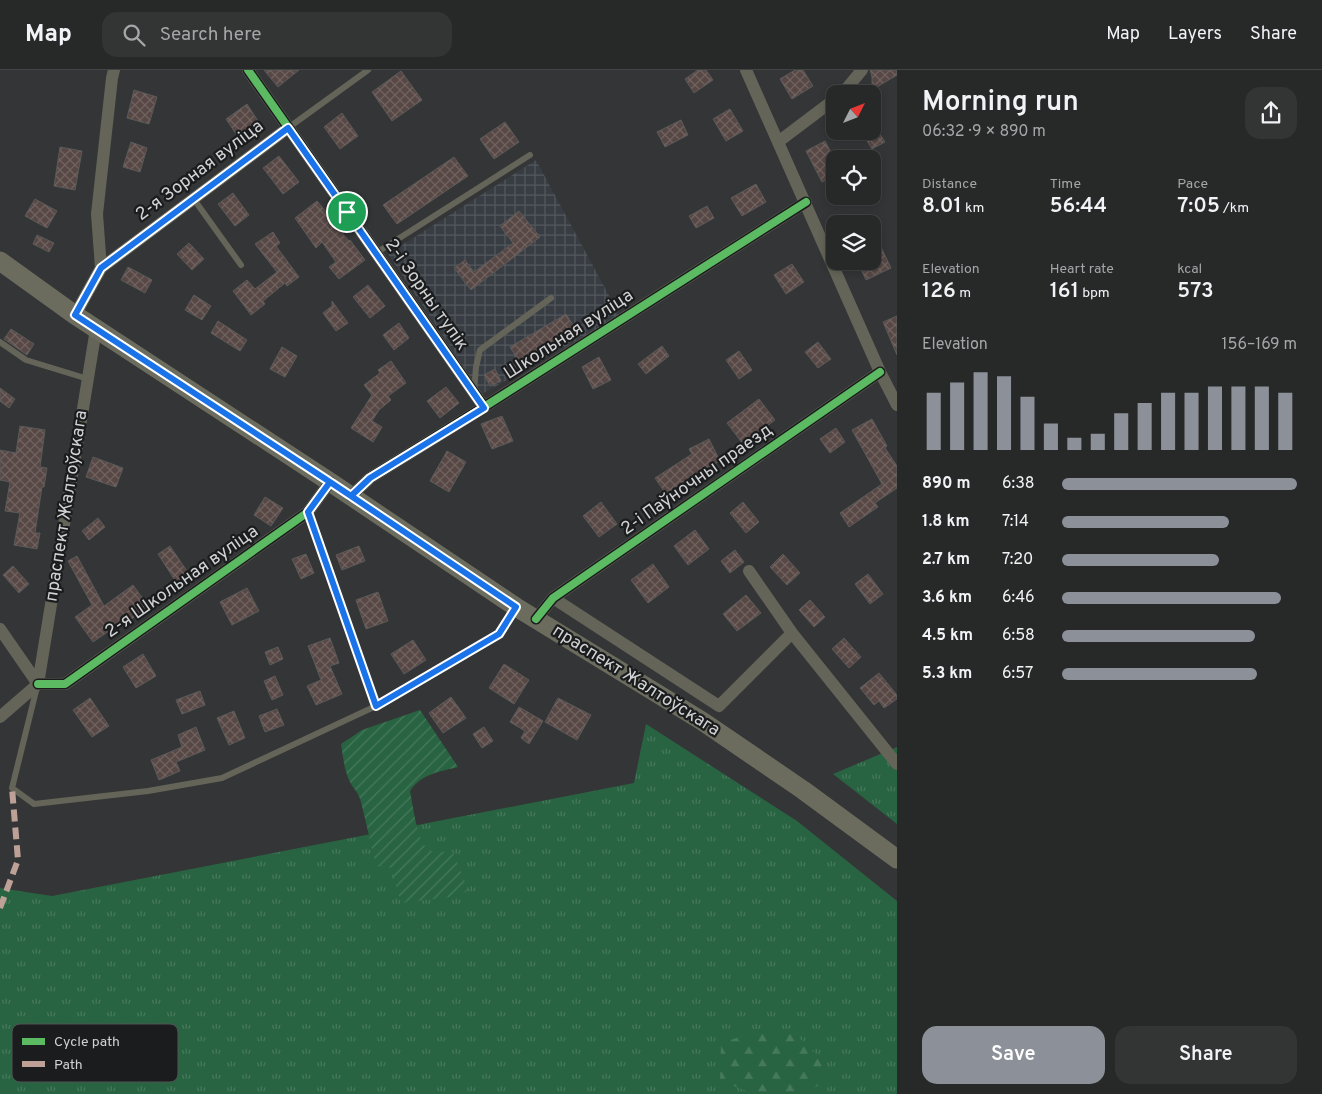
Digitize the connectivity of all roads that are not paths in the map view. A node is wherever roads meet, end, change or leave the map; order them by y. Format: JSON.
{"nodes":[{"id":1,"x":114,"y":70,"type":"edge"},
{"id":2,"x":248,"y":70,"type":"edge"},
{"id":3,"x":368,"y":70,"type":"edge"},
{"id":4,"x":746,"y":70,"type":"edge"},
{"id":5,"x":862,"y":70,"type":"edge"},
{"id":6,"x":850,"y":85,"type":"edge"},
{"id":7,"x":826,"y":106,"type":"edge"},
{"id":8,"x":288,"y":128,"type":"junction"},
{"id":9,"x":778,"y":142,"type":"junction"},
{"id":10,"x":530,"y":155,"type":"dead end"},
{"id":11,"x":193,"y":198,"type":"junction"},
{"id":12,"x":806,"y":202,"type":"junction"},
{"id":13,"x":376,"y":253,"type":"junction"},
{"id":14,"x":0,"y":261,"type":"edge"},
{"id":15,"x":241,"y":265,"type":"dead end"},
{"id":16,"x":101,"y":268,"type":"junction"},
{"id":17,"x":551,"y":298,"type":"dead end"},
{"id":18,"x":75,"y":315,"type":"junction"},
{"id":19,"x":96,"y":329,"type":"junction"},
{"id":20,"x":0,"y":342,"type":"edge"},
{"id":21,"x":880,"y":372,"type":"junction"},
{"id":22,"x":88,"y":379,"type":"junction"},
{"id":23,"x":474,"y":393,"type":"junction"},
{"id":24,"x":897,"y":406,"type":"edge"},
{"id":25,"x":484,"y":408,"type":"junction"},
{"id":26,"x":330,"y":482,"type":"junction"},
{"id":27,"x":351,"y":496,"type":"junction"},
{"id":28,"x":308,"y":512,"type":"junction"},
{"id":29,"x":749,"y":571,"type":"dead end"},
{"id":30,"x":553,"y":598,"type":"junction"},
{"id":31,"x":516,"y":607,"type":"junction"},
{"id":32,"x":536,"y":619,"type":"junction"},
{"id":33,"x":0,"y":629,"type":"edge"},
{"id":34,"x":792,"y":633,"type":"junction"},
{"id":35,"x":38,"y":684,"type":"junction"},
{"id":36,"x":376,"y":706,"type":"junction"},
{"id":37,"x":0,"y":716,"type":"edge"},
{"id":38,"x":897,"y":764,"type":"edge"},
{"id":39,"x":897,"y":859,"type":"edge"}],
"edges":[{"from":1,"to":16,"type":"street"},
{"from":2,"to":8,"type":"street","name":"2-я Зорная вуліца"},
{"from":3,"to":8,"type":"lane"},
{"from":4,"to":9,"type":"street"},
{"from":5,"to":6,"type":"street"},
{"from":7,"to":9,"type":"street"},
{"from":8,"to":11,"type":"street","name":"2-я Зорная вуліца"},
{"from":8,"to":13,"type":"street","name":"2-і Зорны тупік"},
{"from":9,"to":12,"type":"street"},
{"from":10,"to":13,"type":"lane"},
{"from":11,"to":15,"type":"lane"},
{"from":11,"to":16,"type":"street","name":"2-я Зорная вуліца"},
{"from":12,"to":21,"type":"street"},
{"from":12,"to":25,"type":"street","name":"Школьная вуліца"},
{"from":13,"to":23,"type":"street","name":"2-і Зорны тупік"},
{"from":14,"to":18,"type":"main road","name":"праспект Жалтоўскага"},
{"from":16,"to":18,"type":"street","name":"2-я Зорная вуліца"},
{"from":17,"to":23,"type":"lane"},
{"from":18,"to":19,"type":"main road","name":"праспект Жалтоўскага"},
{"from":19,"to":22,"type":"street","name":"праспект Жалтоўскага"},
{"from":19,"to":26,"type":"main road","name":"праспект Жалтоўскага"},
{"from":20,"to":22,"type":"lane"},
{"from":21,"to":24,"type":"street"},
{"from":21,"to":30,"type":"street","name":"2-і Паўночны праезд"},
{"from":22,"to":35,"type":"street","name":"праспект Жалтоўскага"},
{"from":23,"to":25,"type":"street","name":"2-і Зорны тупік"},
{"from":25,"to":27,"type":"street","name":"Школьная вуліца"},
{"from":26,"to":27,"type":"main road","name":"праспект Жалтоўскага"},
{"from":26,"to":28,"type":"street","name":"2-я Школьная вуліца"},
{"from":27,"to":31,"type":"main road","name":"праспект Жалтоўскага"},
{"from":28,"to":35,"type":"street","name":"2-я Школьная вуліца"},
{"from":28,"to":36,"type":"lane"},
{"from":29,"to":34,"type":"street"},
{"from":30,"to":32,"type":"street","name":"2-і Паўночны праезд"},
{"from":30,"to":34,"type":"street"},
{"from":31,"to":32,"type":"main road","name":"праспект Жалтоўскага"},
{"from":31,"to":36,"type":"lane"},
{"from":32,"to":39,"type":"main road","name":"праспект Жалтоўскага"},
{"from":33,"to":35,"type":"street"},
{"from":34,"to":38,"type":"street"},
{"from":35,"to":36,"type":"lane"},
{"from":35,"to":37,"type":"street"}]}
